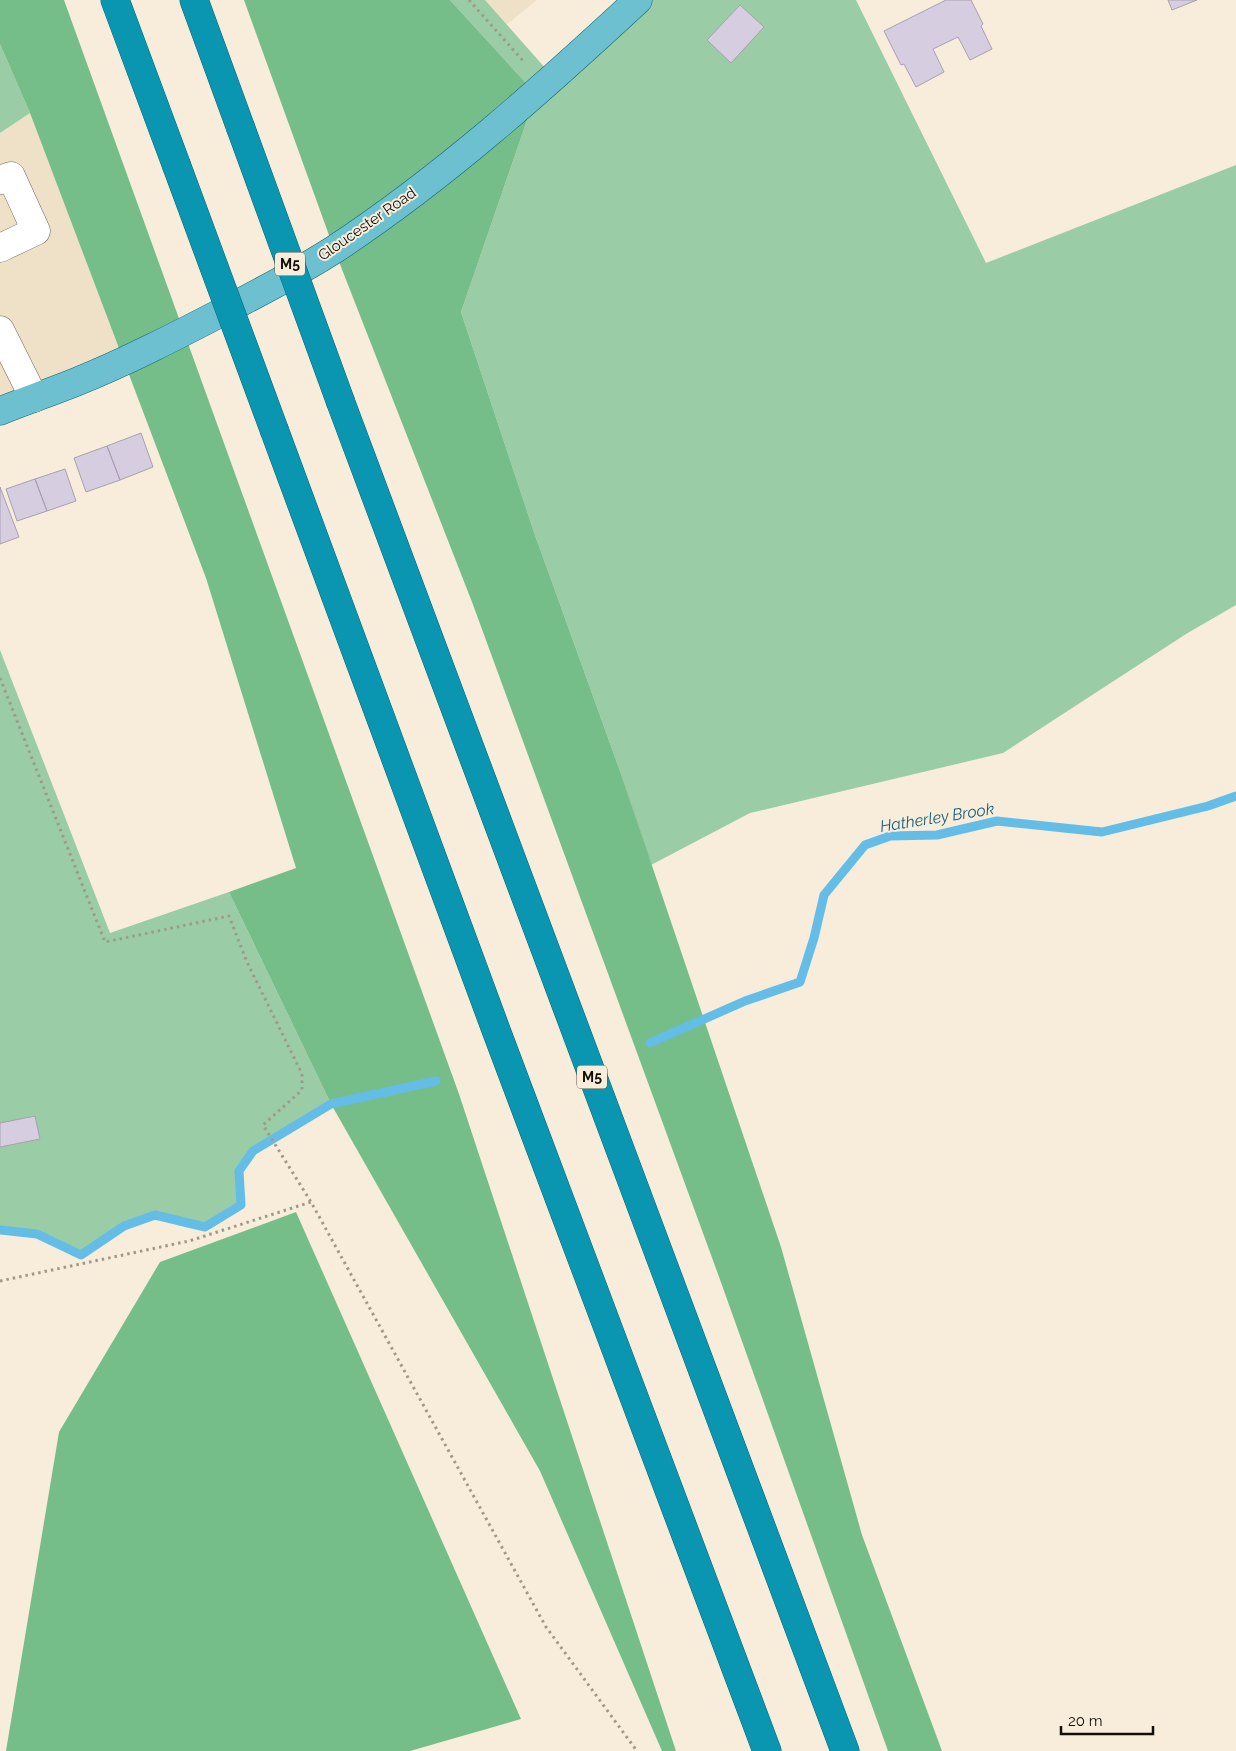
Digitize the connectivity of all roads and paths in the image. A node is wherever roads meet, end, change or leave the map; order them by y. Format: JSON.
{"nodes":[{"id":1,"x":116,"y":0,"type":"edge"},
{"id":2,"x":194,"y":0,"type":"edge"},
{"id":3,"x":469,"y":0,"type":"edge"},
{"id":4,"x":638,"y":0,"type":"edge"},
{"id":5,"x":545,"y":86,"type":"junction"},
{"id":6,"x":0,"y":180,"type":"edge"},
{"id":7,"x":0,"y":248,"type":"edge"},
{"id":8,"x":0,"y":330,"type":"edge"},
{"id":9,"x":34,"y":398,"type":"junction"},
{"id":10,"x":0,"y":410,"type":"edge"},
{"id":11,"x":0,"y":678,"type":"edge"},
{"id":12,"x":311,"y":1202,"type":"junction"},
{"id":13,"x":0,"y":1281,"type":"edge"},
{"id":14,"x":637,"y":1751,"type":"edge"},
{"id":15,"x":767,"y":1751,"type":"edge"},
{"id":16,"x":844,"y":1751,"type":"edge"}],
"edges":[{"from":1,"to":15,"type":"highway","bridge":true},
{"from":2,"to":16,"type":"highway","number":"M5","bridge":true},
{"from":3,"to":5,"type":"path"},
{"from":4,"to":5,"type":"main road","name":"Gloucester Road"},
{"from":5,"to":9,"type":"main road","name":"Gloucester Road"},
{"from":6,"to":7,"type":"lane"},
{"from":8,"to":9,"type":"lane"},
{"from":9,"to":10,"type":"main road","name":"Gloucester Road"},
{"from":11,"to":12,"type":"path"},
{"from":12,"to":13,"type":"path"},
{"from":12,"to":14,"type":"path"}]}
